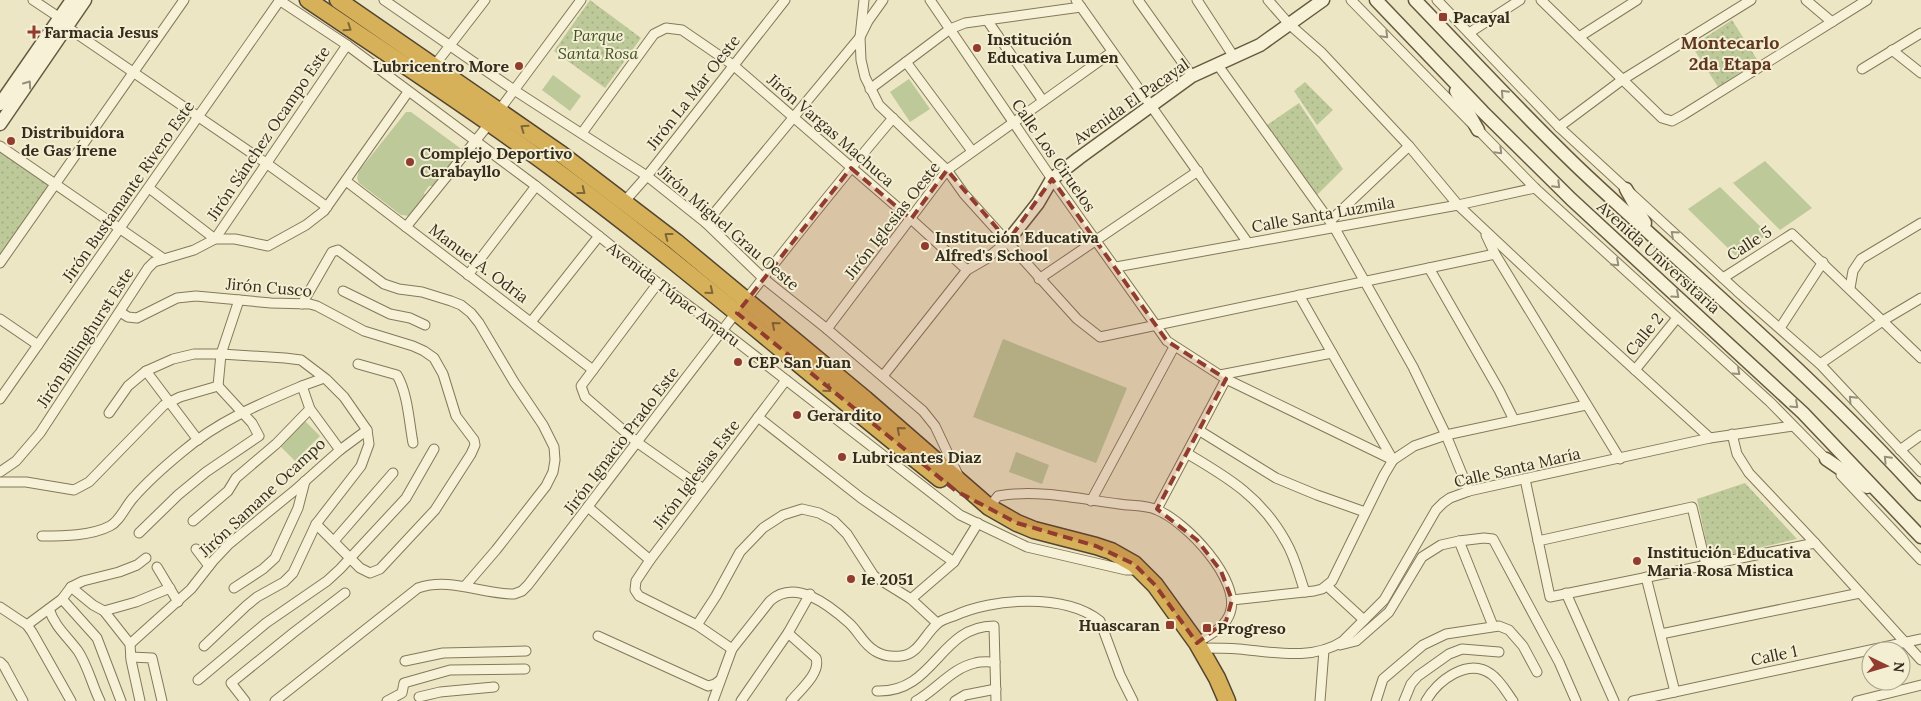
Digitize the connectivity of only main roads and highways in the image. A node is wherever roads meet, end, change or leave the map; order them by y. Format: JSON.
{"nodes":[{"id":1,"x":308,"y":0,"type":"edge"},
{"id":2,"x":338,"y":0,"type":"edge"},
{"id":3,"x":742,"y":307,"type":"junction"},
{"id":4,"x":990,"y":507,"type":"junction"},
{"id":5,"x":1228,"y":701,"type":"edge"}],
"edges":[{"from":1,"to":3,"type":"highway","name":"Avenida Túpac Amaru","one_way":true},
{"from":3,"to":2,"type":"highway","name":"Avenida Túpac Amaru","one_way":true},
{"from":4,"to":3,"type":"highway","name":"Avenida Túpac Amaru","one_way":true},
{"from":3,"to":4,"type":"highway","name":"Avenida Túpac Amaru","one_way":true},
{"from":4,"to":5,"type":"highway","name":"Avenida Túpac Amaru"}]}
